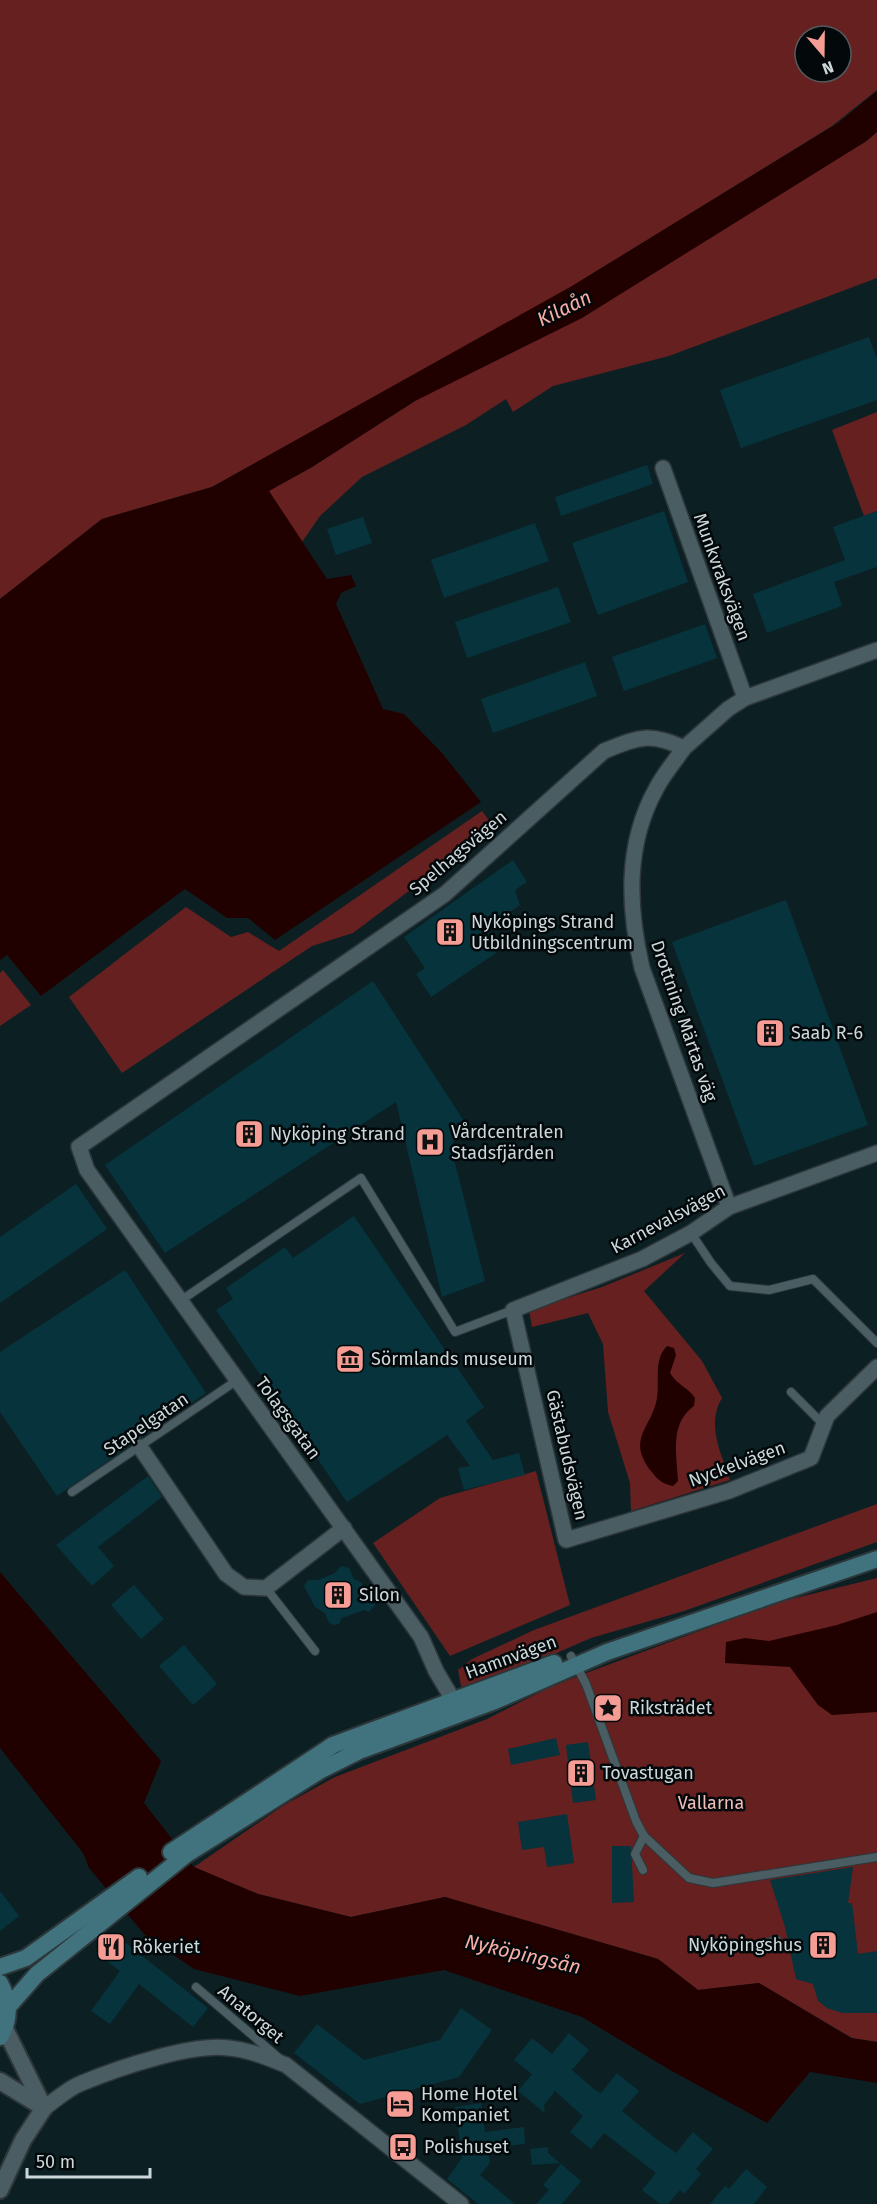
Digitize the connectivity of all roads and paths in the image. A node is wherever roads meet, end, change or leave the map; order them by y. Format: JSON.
{"nodes":[{"id":1,"x":663,"y":468,"type":"dead end"},
{"id":2,"x":877,"y":650,"type":"edge"},
{"id":3,"x":745,"y":699,"type":"junction"},
{"id":4,"x":684,"y":748,"type":"junction"},
{"id":5,"x":79,"y":1147,"type":"joint"},
{"id":6,"x":877,"y":1154,"type":"edge"},
{"id":7,"x":729,"y":1207,"type":"junction"},
{"id":8,"x":691,"y":1233,"type":"junction"},
{"id":9,"x":180,"y":1301,"type":"junction"},
{"id":10,"x":513,"y":1310,"type":"junction"},
{"id":11,"x":877,"y":1343,"type":"edge"},
{"id":12,"x":877,"y":1367,"type":"edge"},
{"id":13,"x":236,"y":1381,"type":"junction"},
{"id":14,"x":791,"y":1392,"type":"dead end"},
{"id":15,"x":824,"y":1425,"type":"junction"},
{"id":16,"x":140,"y":1447,"type":"junction"},
{"id":17,"x":72,"y":1492,"type":"dead end"},
{"id":18,"x":344,"y":1528,"type":"junction"},
{"id":19,"x":566,"y":1540,"type":"joint"},
{"id":20,"x":877,"y":1548,"type":"edge"},
{"id":21,"x":877,"y":1559,"type":"edge"},
{"id":22,"x":266,"y":1588,"type":"junction"},
{"id":23,"x":315,"y":1651,"type":"dead end"},
{"id":24,"x":573,"y":1660,"type":"junction"},
{"id":25,"x":457,"y":1706,"type":"junction"},
{"id":26,"x":644,"y":1836,"type":"junction"},
{"id":27,"x":877,"y":1857,"type":"edge"},
{"id":28,"x":643,"y":1869,"type":"dead end"},
{"id":29,"x":115,"y":1902,"type":"junction"},
{"id":30,"x":0,"y":1967,"type":"edge"},
{"id":31,"x":0,"y":1983,"type":"edge"},
{"id":32,"x":196,"y":1987,"type":"dead end"},
{"id":33,"x":9,"y":2006,"type":"junction"},
{"id":34,"x":2,"y":2033,"type":"edge"},
{"id":35,"x":286,"y":2065,"type":"junction"},
{"id":36,"x":0,"y":2081,"type":"edge"},
{"id":37,"x":44,"y":2108,"type":"junction"},
{"id":38,"x":0,"y":2190,"type":"edge"},
{"id":39,"x":461,"y":2204,"type":"edge"}],
"edges":[{"from":1,"to":3,"type":"street","name":"Munkvraksvägen"},
{"from":2,"to":3,"type":"street"},
{"from":3,"to":4,"type":"street"},
{"from":4,"to":5,"type":"street","name":"Spelhagsvägen"},
{"from":4,"to":7,"type":"street","name":"Drottning Märtas väg"},
{"from":5,"to":9,"type":"street","name":"Tolagsgatan"},
{"from":6,"to":7,"type":"street","name":"Karnevalsvägen"},
{"from":7,"to":8,"type":"street","name":"Karnevalsvägen"},
{"from":8,"to":10,"type":"street","name":"Karnevalsvägen"},
{"from":8,"to":11,"type":"lane"},
{"from":9,"to":10,"type":"lane"},
{"from":9,"to":13,"type":"street","name":"Tolagsgatan"},
{"from":10,"to":19,"type":"street","name":"Gästabudsvägen"},
{"from":12,"to":15,"type":"street","name":"Nyckelvägen"},
{"from":13,"to":16,"type":"lane","name":"Stapelgatan"},
{"from":13,"to":18,"type":"street","name":"Tolagsgatan"},
{"from":14,"to":15,"type":"lane"},
{"from":15,"to":19,"type":"street","name":"Nyckelvägen"},
{"from":16,"to":17,"type":"lane","name":"Stapelgatan"},
{"from":16,"to":22,"type":"street"},
{"from":18,"to":22,"type":"street"},
{"from":18,"to":25,"type":"street","name":"Tolagsgatan"},
{"from":20,"to":24,"type":"main road","name":"Hamnvägen"},
{"from":21,"to":24,"type":"main road","name":"Hamnvägen"},
{"from":22,"to":23,"type":"lane"},
{"from":24,"to":25,"type":"main road","name":"Hamnvägen"},
{"from":24,"to":26,"type":"lane"},
{"from":25,"to":29,"type":"main road","name":"Hamnvägen"},
{"from":26,"to":27,"type":"lane"},
{"from":26,"to":28,"type":"lane"},
{"from":29,"to":30,"type":"main road"},
{"from":29,"to":33,"type":"main road"},
{"from":31,"to":33,"type":"main road"},
{"from":32,"to":35,"type":"lane","name":"Anatorget"},
{"from":33,"to":34,"type":"main road"},
{"from":34,"to":37,"type":"street"},
{"from":35,"to":37,"type":"street"},
{"from":35,"to":39,"type":"street"},
{"from":36,"to":37,"type":"street"},
{"from":37,"to":38,"type":"street"}]}
